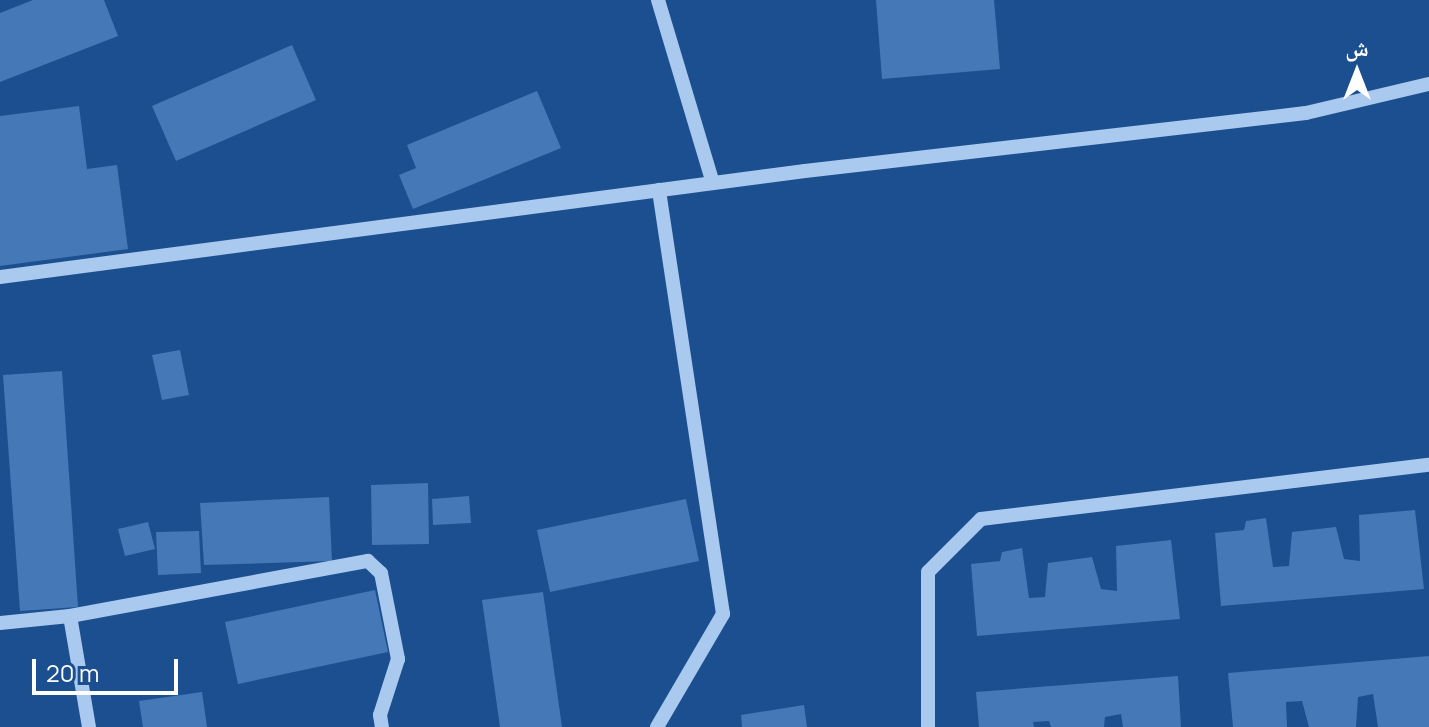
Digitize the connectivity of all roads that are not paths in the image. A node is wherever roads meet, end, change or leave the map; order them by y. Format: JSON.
{"nodes":[{"id":1,"x":658,"y":0,"type":"edge"},
{"id":2,"x":1429,"y":84,"type":"edge"},
{"id":3,"x":713,"y":183,"type":"junction"},
{"id":4,"x":659,"y":190,"type":"junction"},
{"id":5,"x":0,"y":277,"type":"edge"},
{"id":6,"x":1429,"y":465,"type":"edge"},
{"id":7,"x":70,"y":616,"type":"junction"},
{"id":8,"x":0,"y":623,"type":"edge"},
{"id":9,"x":89,"y":727,"type":"edge"},
{"id":10,"x":382,"y":727,"type":"edge"},
{"id":11,"x":657,"y":727,"type":"edge"},
{"id":12,"x":928,"y":727,"type":"edge"}],
"edges":[{"from":1,"to":3,"type":"street"},
{"from":2,"to":3,"type":"street"},
{"from":3,"to":4,"type":"street"},
{"from":4,"to":5,"type":"street"},
{"from":4,"to":11,"type":"street"},
{"from":6,"to":12,"type":"street"},
{"from":7,"to":8,"type":"street"},
{"from":7,"to":9,"type":"street"},
{"from":7,"to":10,"type":"street"}]}
